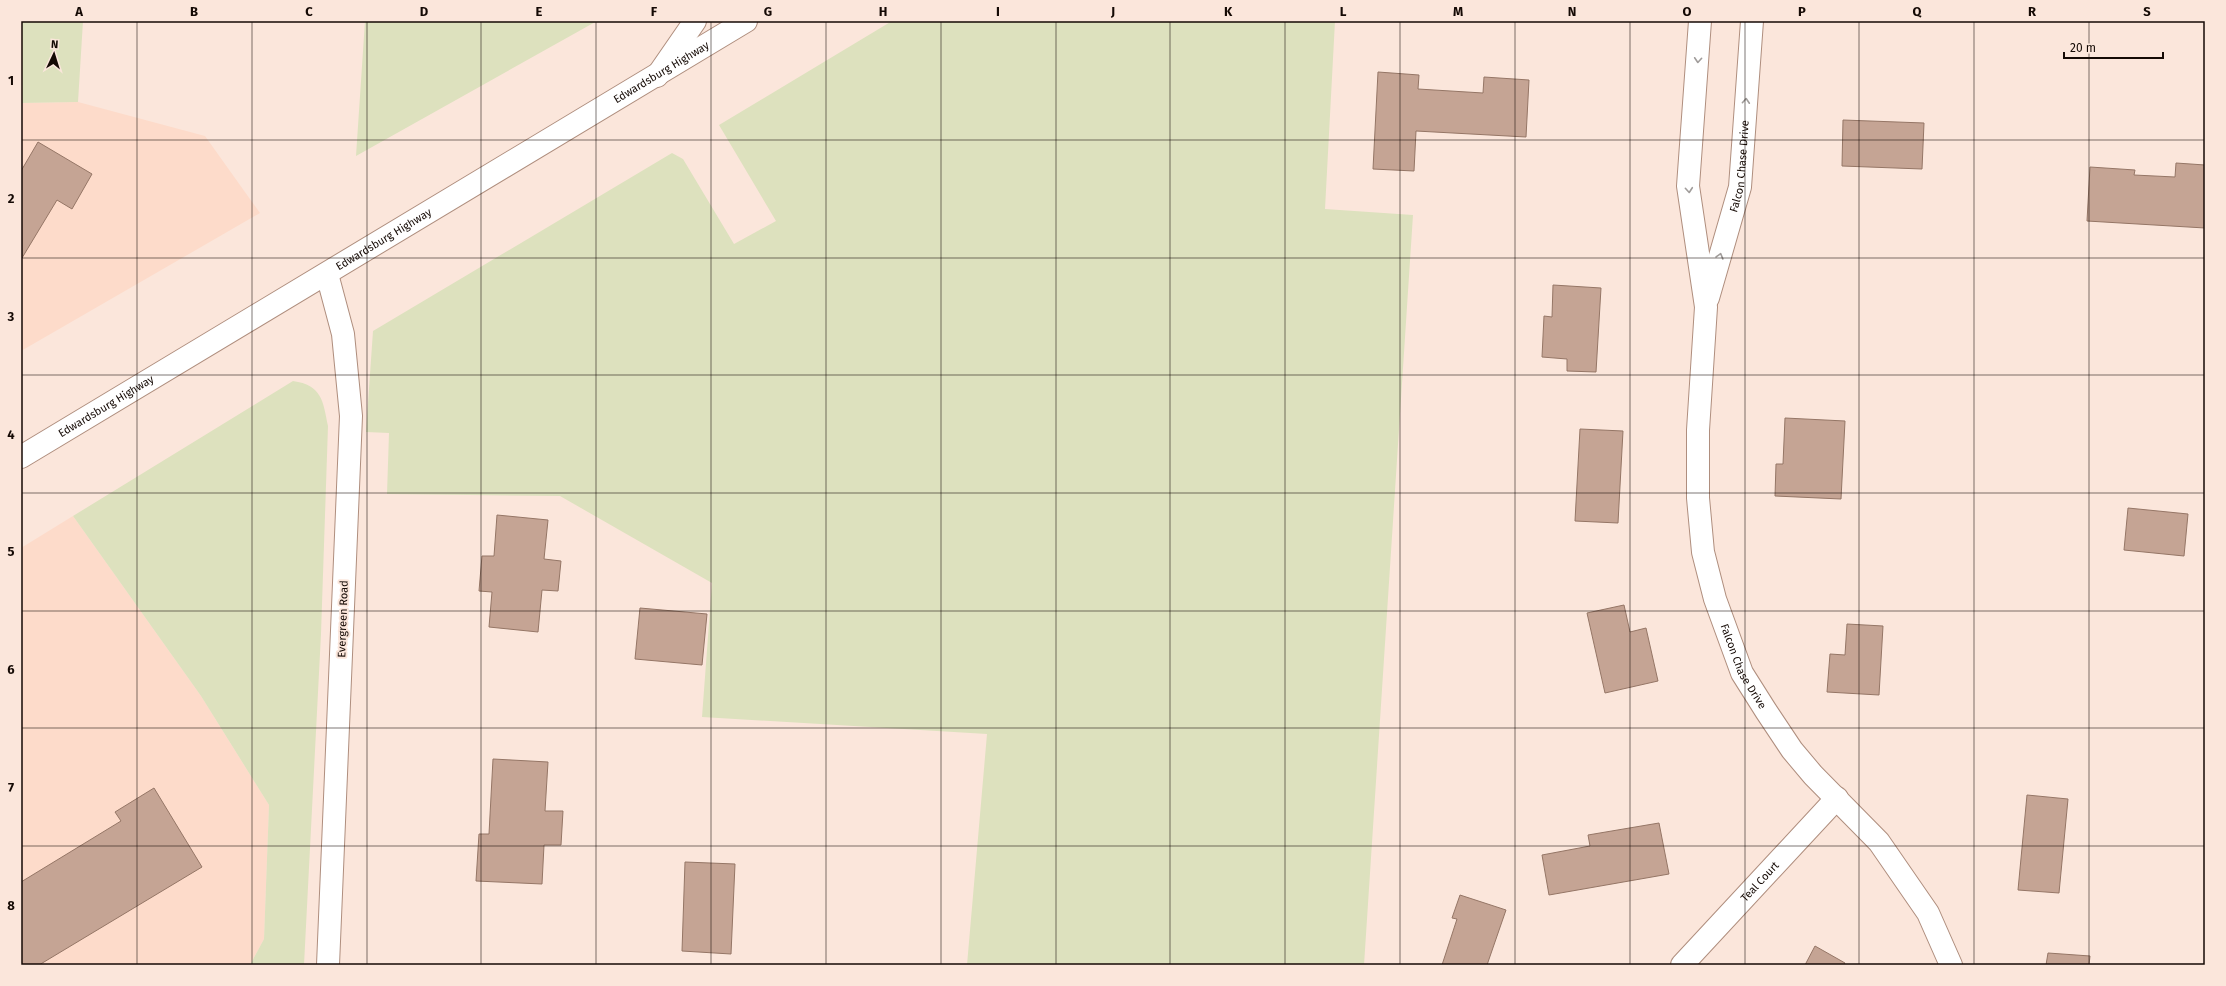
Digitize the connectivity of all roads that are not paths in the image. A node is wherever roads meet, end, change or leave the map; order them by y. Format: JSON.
{"nodes":[{"id":1,"x":695,"y":21,"type":"edge"},
{"id":2,"x":746,"y":21,"type":"edge"},
{"id":3,"x":1700,"y":21,"type":"edge"},
{"id":4,"x":1752,"y":21,"type":"edge"},
{"id":5,"x":656,"y":76,"type":"junction"},
{"id":6,"x":327,"y":274,"type":"junction"},
{"id":7,"x":1706,"y":307,"type":"junction"},
{"id":8,"x":21,"y":457,"type":"edge"},
{"id":9,"x":1837,"y":798,"type":"junction"},
{"id":10,"x":328,"y":965,"type":"edge"},
{"id":11,"x":1682,"y":965,"type":"edge"},
{"id":12,"x":1951,"y":965,"type":"edge"}],
"edges":[{"from":1,"to":5,"type":"street"},
{"from":2,"to":5,"type":"street","name":"Edwardsburg Highway"},
{"from":3,"to":7,"type":"street","name":"Falcon Chase Drive","one_way":true},
{"from":7,"to":4,"type":"street","name":"Falcon Chase Drive","one_way":true},
{"from":5,"to":6,"type":"street","name":"Edwardsburg Highway"},
{"from":6,"to":8,"type":"street","name":"Edwardsburg Highway"},
{"from":6,"to":10,"type":"street","name":"Evergreen Road"},
{"from":7,"to":9,"type":"street","name":"Falcon Chase Drive"},
{"from":9,"to":11,"type":"street","name":"Teal Court"},
{"from":9,"to":12,"type":"street","name":"Falcon Chase Drive"}]}
